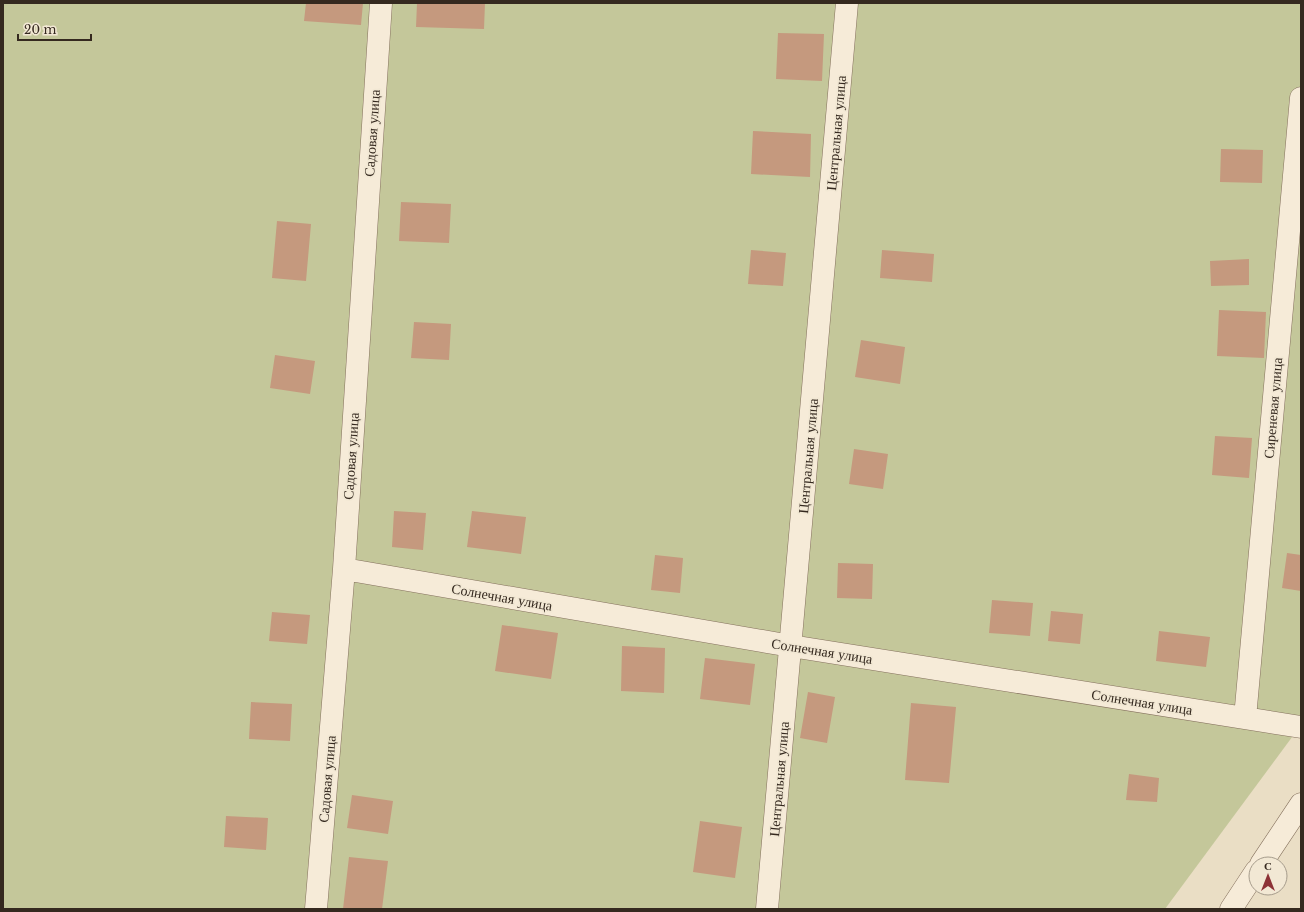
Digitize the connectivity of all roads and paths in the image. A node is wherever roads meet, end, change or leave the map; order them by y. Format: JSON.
{"nodes":[{"id":1,"x":381,"y":3,"type":"edge"},
{"id":2,"x":847,"y":3,"type":"edge"},
{"id":3,"x":1301,"y":98,"type":"edge"},
{"id":4,"x":344,"y":569,"type":"junction"},
{"id":5,"x":791,"y":646,"type":"junction"},
{"id":6,"x":1245,"y":718,"type":"junction"},
{"id":7,"x":1301,"y":727,"type":"edge"},
{"id":8,"x":1301,"y":804,"type":"edge"},
{"id":9,"x":1266,"y":856,"type":"edge"},
{"id":10,"x":1248,"y":883,"type":"edge"},
{"id":11,"x":316,"y":909,"type":"edge"},
{"id":12,"x":767,"y":909,"type":"edge"},
{"id":13,"x":1231,"y":909,"type":"edge"}],
"edges":[{"from":1,"to":4,"type":"street","name":"Садовая улица"},
{"from":2,"to":5,"type":"street","name":"Центральная улица"},
{"from":3,"to":6,"type":"street","name":"Сиреневая улица"},
{"from":4,"to":5,"type":"street","name":"Солнечная улица"},
{"from":4,"to":11,"type":"street","name":"Садовая улица"},
{"from":5,"to":6,"type":"street","name":"Солнечная улица"},
{"from":5,"to":12,"type":"street","name":"Центральная улица"},
{"from":6,"to":7,"type":"street","name":"Солнечная улица"},
{"from":8,"to":9,"type":"street"},
{"from":10,"to":13,"type":"street"}]}
